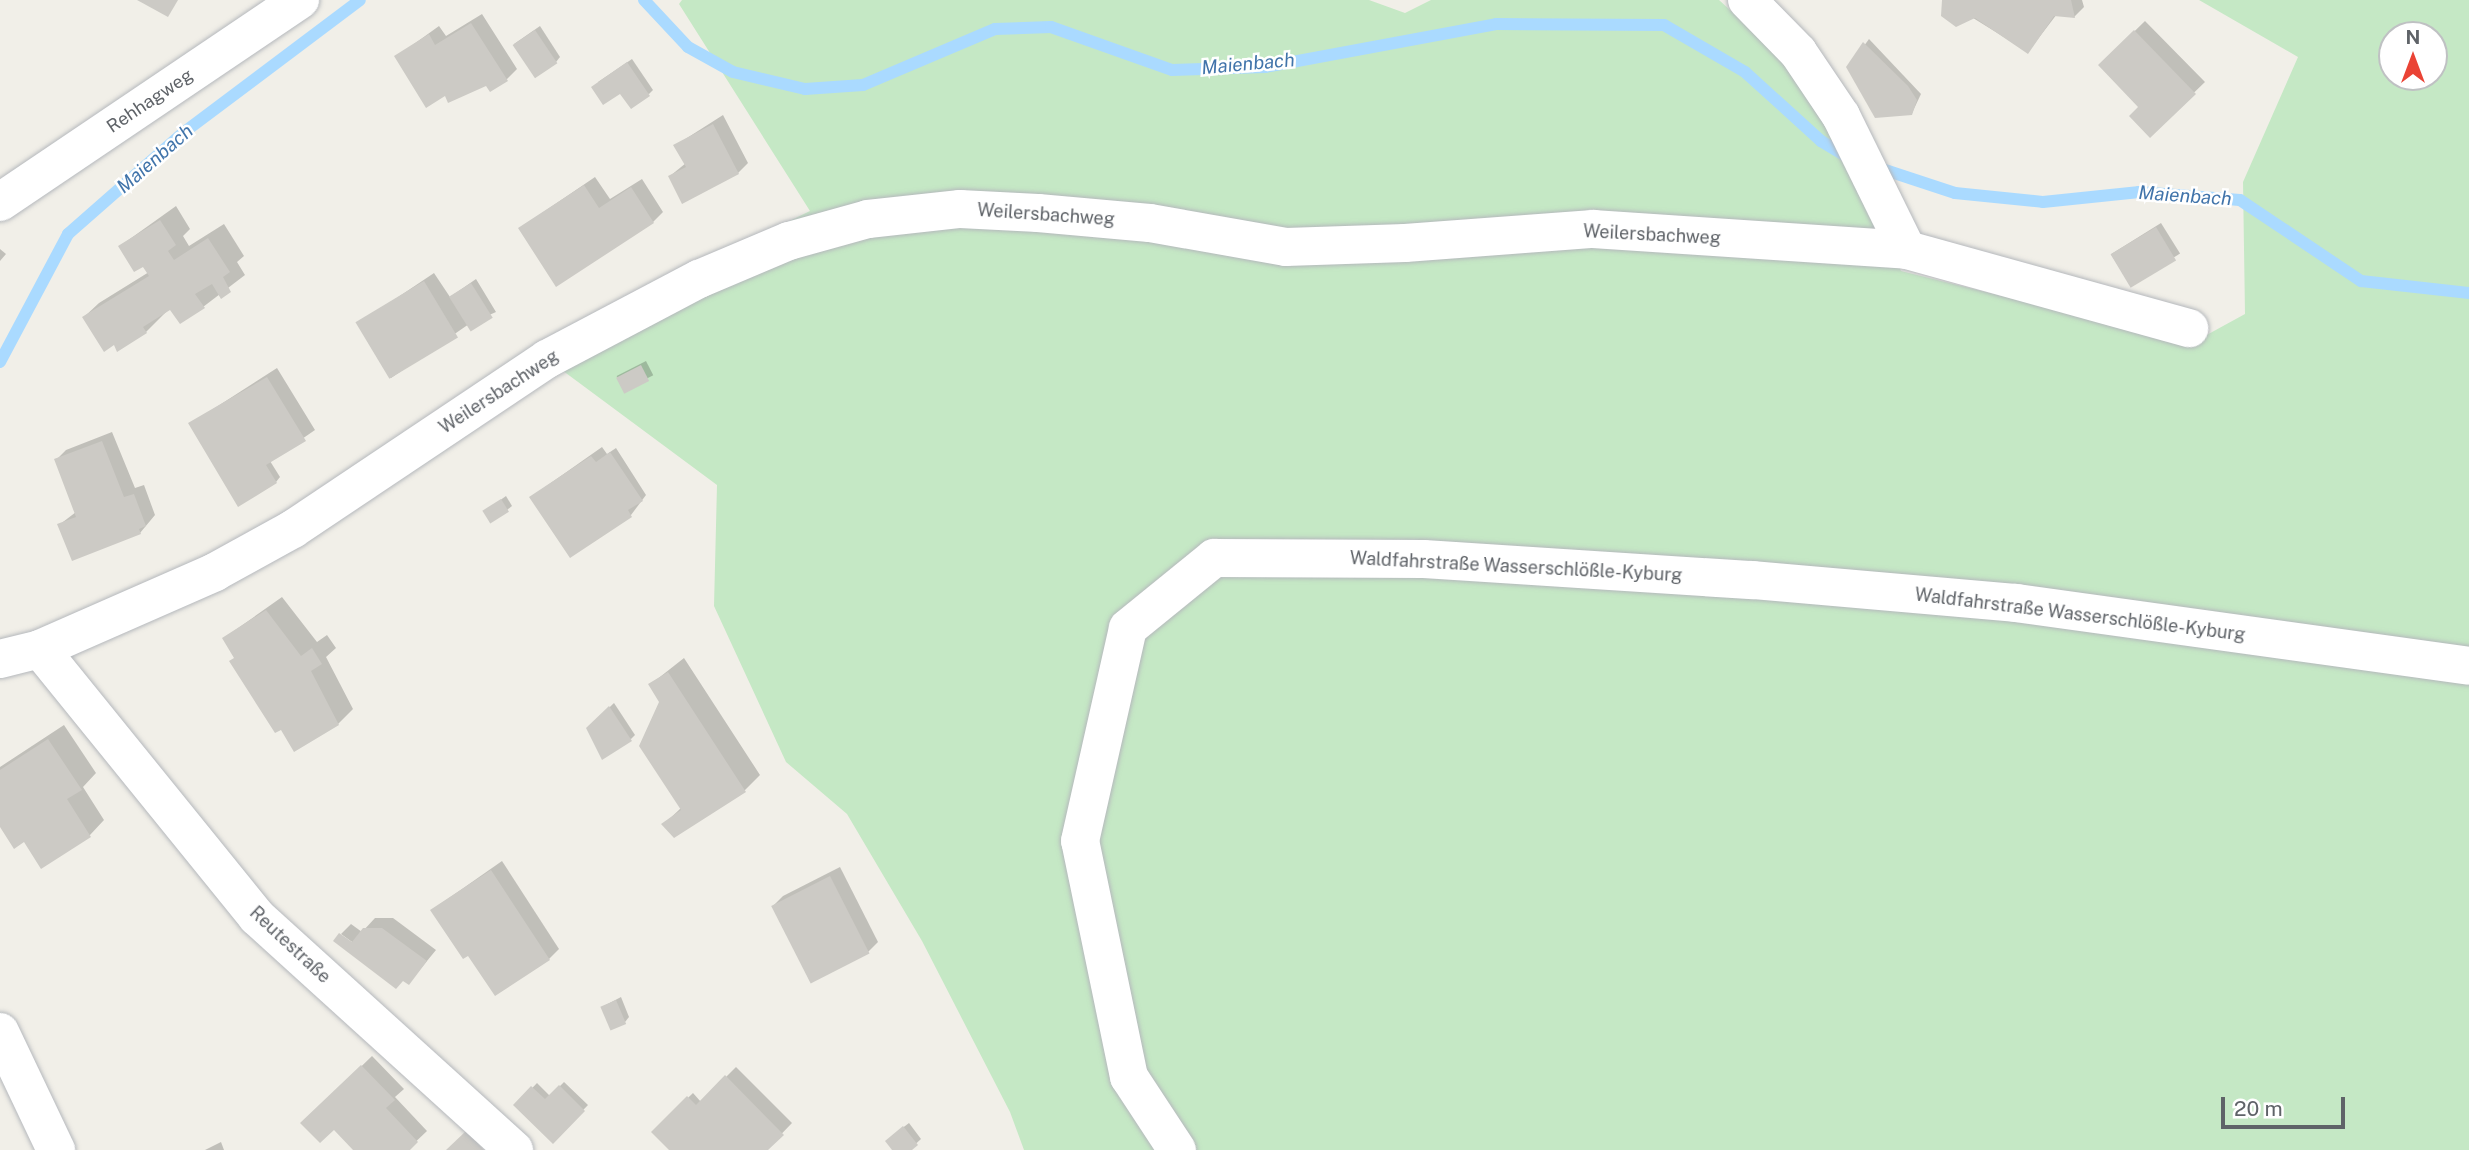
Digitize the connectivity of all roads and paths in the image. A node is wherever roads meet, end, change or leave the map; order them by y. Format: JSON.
{"nodes":[{"id":1,"x":300,"y":0,"type":"edge"},
{"id":2,"x":1748,"y":0,"type":"edge"},
{"id":3,"x":0,"y":202,"type":"edge"},
{"id":4,"x":1907,"y":250,"type":"junction"},
{"id":5,"x":2189,"y":328,"type":"dead end"},
{"id":6,"x":40,"y":649,"type":"junction"},
{"id":7,"x":0,"y":659,"type":"edge"},
{"id":8,"x":2469,"y":666,"type":"edge"},
{"id":9,"x":0,"y":1032,"type":"edge"},
{"id":10,"x":56,"y":1150,"type":"edge"},
{"id":11,"x":514,"y":1150,"type":"edge"},
{"id":12,"x":1177,"y":1150,"type":"edge"}],
"edges":[{"from":1,"to":3,"type":"street","name":"Rehhagweg"},
{"from":2,"to":4,"type":"street"},
{"from":4,"to":5,"type":"street","name":"Weilersbachweg"},
{"from":4,"to":6,"type":"street","name":"Weilersbachweg"},
{"from":6,"to":7,"type":"street","name":"Weilersbachweg"},
{"from":6,"to":11,"type":"street","name":"Reutestraße"},
{"from":8,"to":12,"type":"street","name":"Waldfahrstraße Wasserschlößle-Kyburg"},
{"from":9,"to":10,"type":"street"}]}
